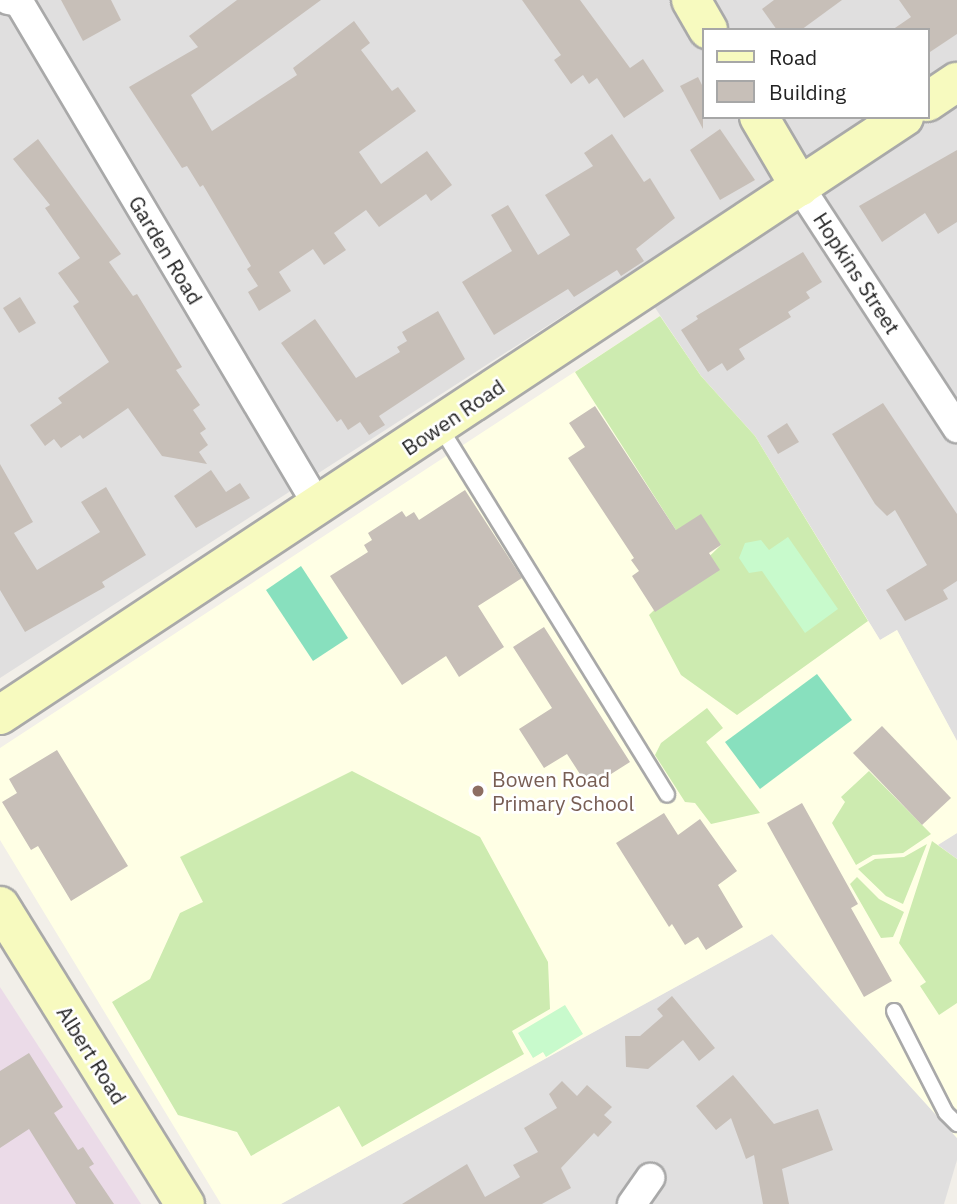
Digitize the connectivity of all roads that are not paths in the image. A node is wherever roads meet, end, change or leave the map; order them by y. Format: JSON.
{"nodes":[{"id":1,"x":8,"y":0,"type":"edge"},
{"id":2,"x":691,"y":0,"type":"edge"},
{"id":3,"x":707,"y":28,"type":"edge"},
{"id":4,"x":957,"y":82,"type":"edge"},
{"id":5,"x":929,"y":101,"type":"edge"},
{"id":6,"x":760,"y":119,"type":"edge"},
{"id":7,"x":901,"y":119,"type":"edge"},
{"id":8,"x":800,"y":187,"type":"junction"},
{"id":9,"x":439,"y":426,"type":"junction"},
{"id":10,"x":957,"y":428,"type":"edge"},
{"id":11,"x":318,"y":506,"type":"junction"},
{"id":12,"x":0,"y":715,"type":"edge"},
{"id":13,"x":667,"y":795,"type":"dead end"},
{"id":14,"x":0,"y":906,"type":"edge"},
{"id":15,"x":894,"y":1011,"type":"dead end"},
{"id":16,"x":957,"y":1124,"type":"edge"},
{"id":17,"x":650,"y":1178,"type":"dead end"},
{"id":18,"x":185,"y":1204,"type":"edge"},
{"id":19,"x":632,"y":1204,"type":"edge"}],
"edges":[{"from":1,"to":11,"type":"street","name":"Garden Road"},
{"from":2,"to":3,"type":"street"},
{"from":4,"to":5,"type":"street"},
{"from":6,"to":8,"type":"street","name":"Hopkins Street"},
{"from":7,"to":8,"type":"street","name":"Bowen Road"},
{"from":8,"to":9,"type":"street","name":"Bowen Road"},
{"from":8,"to":10,"type":"street","name":"Hopkins Street"},
{"from":9,"to":11,"type":"street","name":"Bowen Road"},
{"from":9,"to":13,"type":"lane"},
{"from":11,"to":12,"type":"street","name":"Bowen Road"},
{"from":14,"to":18,"type":"street","name":"Albert Road"},
{"from":15,"to":16,"type":"lane"},
{"from":17,"to":19,"type":"street"}]}
